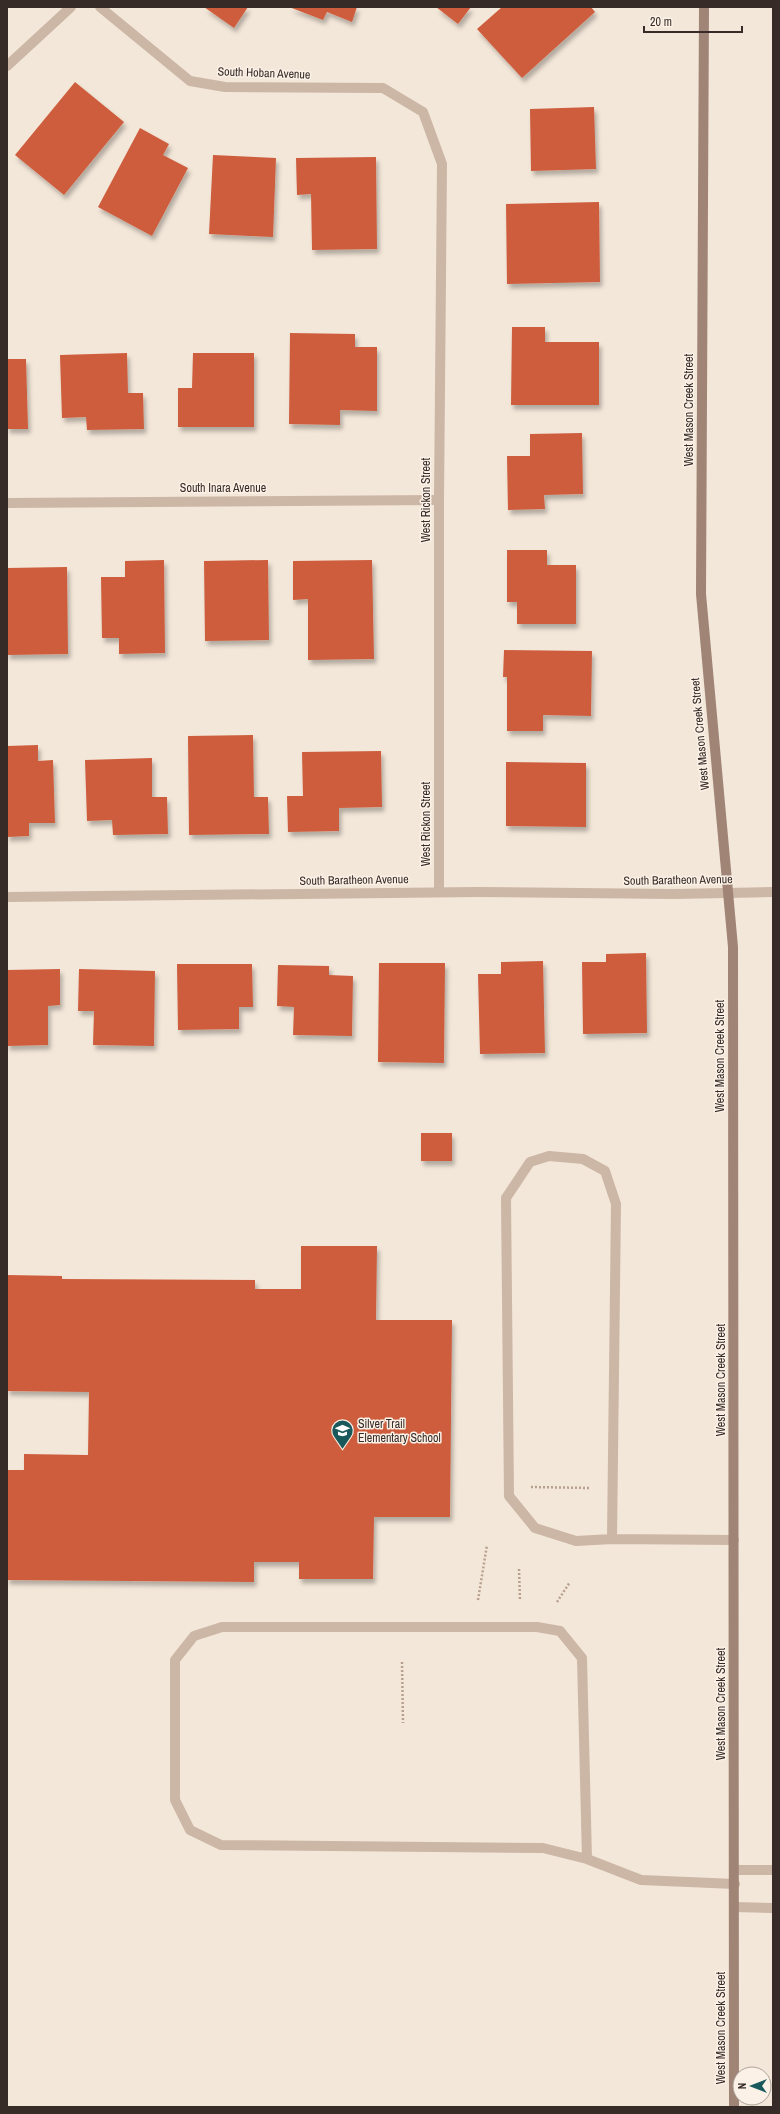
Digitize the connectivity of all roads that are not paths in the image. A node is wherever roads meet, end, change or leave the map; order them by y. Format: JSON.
{"nodes":[{"id":1,"x":71,"y":7,"type":"edge"},
{"id":2,"x":100,"y":7,"type":"edge"},
{"id":3,"x":704,"y":7,"type":"edge"},
{"id":4,"x":7,"y":66,"type":"edge"},
{"id":5,"x":423,"y":112,"type":"joint"},
{"id":6,"x":439,"y":500,"type":"junction"},
{"id":7,"x":7,"y":502,"type":"edge"},
{"id":8,"x":439,"y":892,"type":"junction"},
{"id":9,"x":728,"y":892,"type":"junction"},
{"id":10,"x":773,"y":892,"type":"edge"},
{"id":11,"x":7,"y":898,"type":"edge"},
{"id":12,"x":612,"y":1539,"type":"junction"},
{"id":13,"x":734,"y":1540,"type":"junction"},
{"id":14,"x":587,"y":1859,"type":"junction"},
{"id":15,"x":735,"y":1870,"type":"junction"},
{"id":16,"x":773,"y":1870,"type":"edge"},
{"id":17,"x":735,"y":1884,"type":"junction"},
{"id":18,"x":734,"y":1907,"type":"junction"},
{"id":19,"x":773,"y":1908,"type":"edge"},
{"id":20,"x":734,"y":2107,"type":"edge"}],
"edges":[{"from":1,"to":4,"type":"street"},
{"from":2,"to":5,"type":"street","name":"South Hoban Avenue"},
{"from":3,"to":9,"type":"street","name":"West Mason Creek Street"},
{"from":5,"to":6,"type":"street","name":"West Rickon Street"},
{"from":6,"to":7,"type":"street","name":"South Inara Avenue"},
{"from":6,"to":8,"type":"street","name":"West Rickon Street"},
{"from":8,"to":9,"type":"street","name":"South Baratheon Avenue"},
{"from":8,"to":11,"type":"street","name":"South Baratheon Avenue"},
{"from":9,"to":10,"type":"street","name":"South Baratheon Avenue"},
{"from":9,"to":13,"type":"street","name":"West Mason Creek Street"},
{"from":12,"to":12,"type":"street"},
{"from":12,"to":13,"type":"street"},
{"from":13,"to":15,"type":"street","name":"West Mason Creek Street"},
{"from":14,"to":14,"type":"street"},
{"from":14,"to":17,"type":"street"},
{"from":15,"to":16,"type":"street"},
{"from":15,"to":17,"type":"street","name":"West Mason Creek Street"},
{"from":17,"to":18,"type":"street","name":"West Mason Creek Street"},
{"from":18,"to":19,"type":"street"},
{"from":18,"to":20,"type":"street","name":"West Mason Creek Street"}]}
